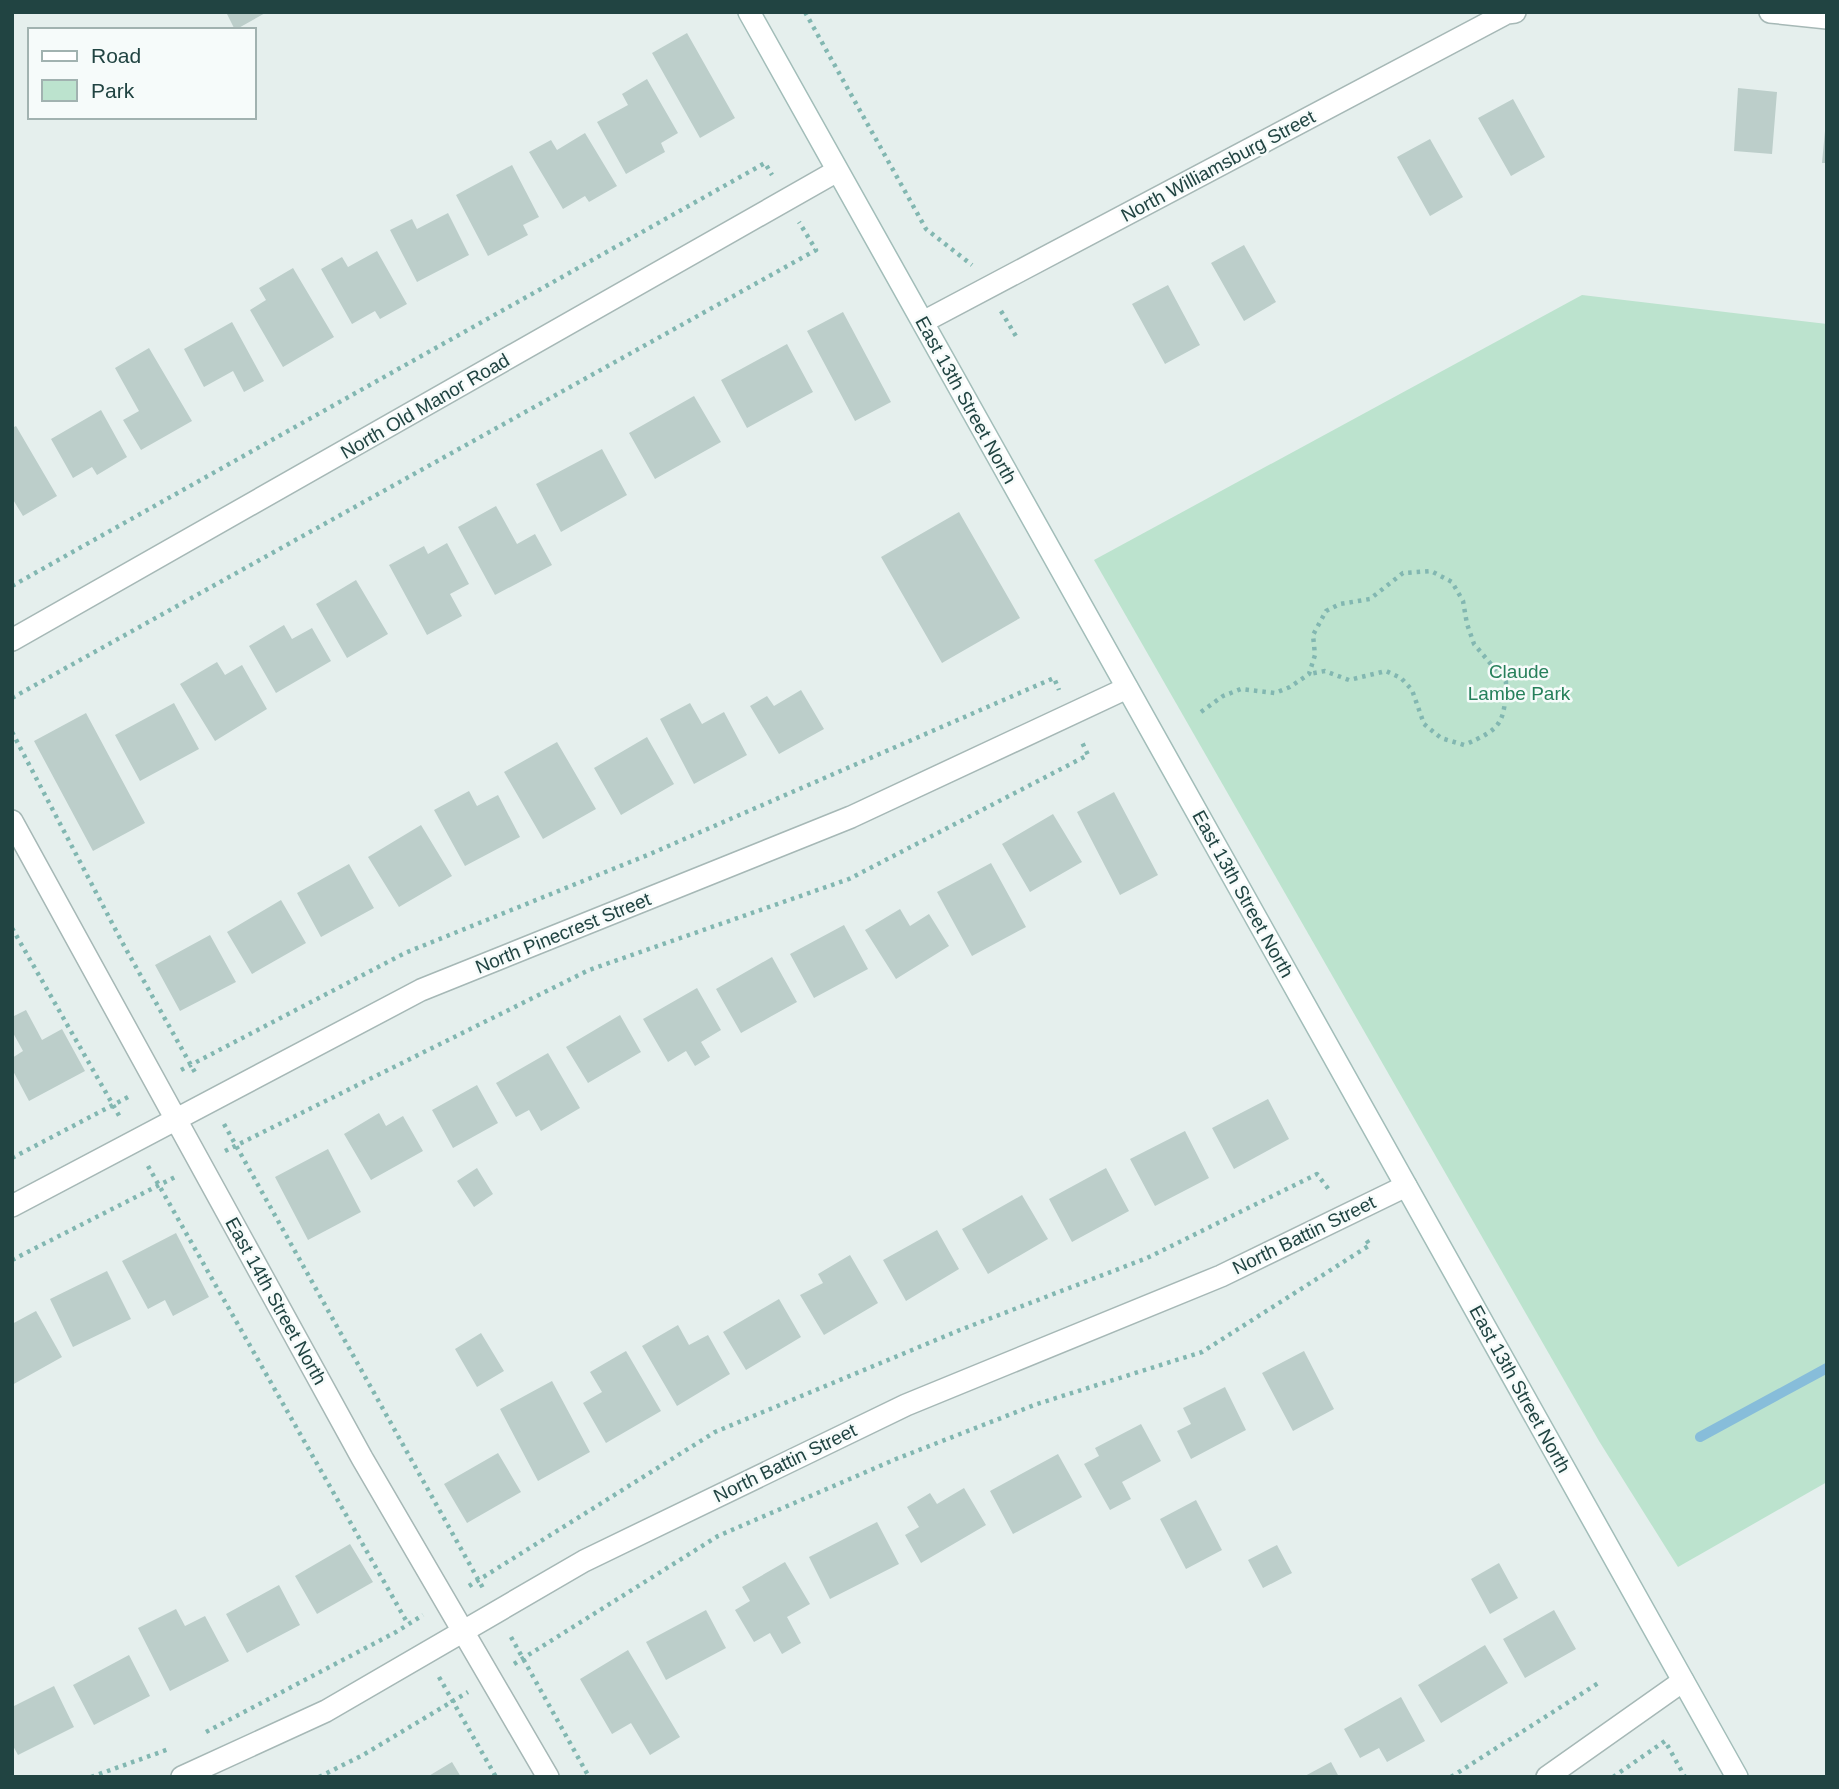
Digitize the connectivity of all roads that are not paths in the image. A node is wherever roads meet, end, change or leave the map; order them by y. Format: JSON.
{"nodes":[{"id":1,"x":749,"y":12,"type":"edge"},
{"id":2,"x":1515,"y":12,"type":"edge"},
{"id":3,"x":1770,"y":12,"type":"edge"},
{"id":4,"x":1827,"y":18,"type":"edge"},
{"id":5,"x":837,"y":170,"type":"junction"},
{"id":6,"x":923,"y":322,"type":"junction"},
{"id":7,"x":12,"y":640,"type":"edge"},
{"id":8,"x":1127,"y":688,"type":"junction"},
{"id":9,"x":12,"y":821,"type":"edge"},
{"id":10,"x":176,"y":1120,"type":"junction"},
{"id":11,"x":1406,"y":1186,"type":"junction"},
{"id":12,"x":12,"y":1206,"type":"edge"},
{"id":13,"x":463,"y":1631,"type":"junction"},
{"id":14,"x":1683,"y":1681,"type":"junction"},
{"id":15,"x":182,"y":1777,"type":"edge"},
{"id":16,"x":548,"y":1777,"type":"edge"},
{"id":17,"x":1547,"y":1777,"type":"edge"},
{"id":18,"x":1737,"y":1777,"type":"edge"}],
"edges":[{"from":1,"to":5,"type":"street","name":"East 13th Street North"},
{"from":2,"to":6,"type":"street","name":"North Williamsburg Street"},
{"from":3,"to":4,"type":"street"},
{"from":5,"to":6,"type":"street","name":"East 13th Street North"},
{"from":5,"to":7,"type":"street","name":"North Old Manor Road"},
{"from":6,"to":8,"type":"street","name":"East 13th Street North"},
{"from":8,"to":10,"type":"street","name":"North Pinecrest Street"},
{"from":8,"to":11,"type":"street","name":"East 13th Street North"},
{"from":9,"to":10,"type":"street","name":"East 14th Street North"},
{"from":10,"to":12,"type":"street","name":"North Pinecrest Street"},
{"from":10,"to":13,"type":"street","name":"East 14th Street North"},
{"from":11,"to":13,"type":"street","name":"North Battin Street"},
{"from":11,"to":14,"type":"street","name":"East 13th Street North"},
{"from":13,"to":15,"type":"street","name":"North Battin Street"},
{"from":13,"to":16,"type":"street","name":"East 14th Street North"},
{"from":14,"to":17,"type":"street"},
{"from":14,"to":18,"type":"street","name":"East 13th Street North"}]}
